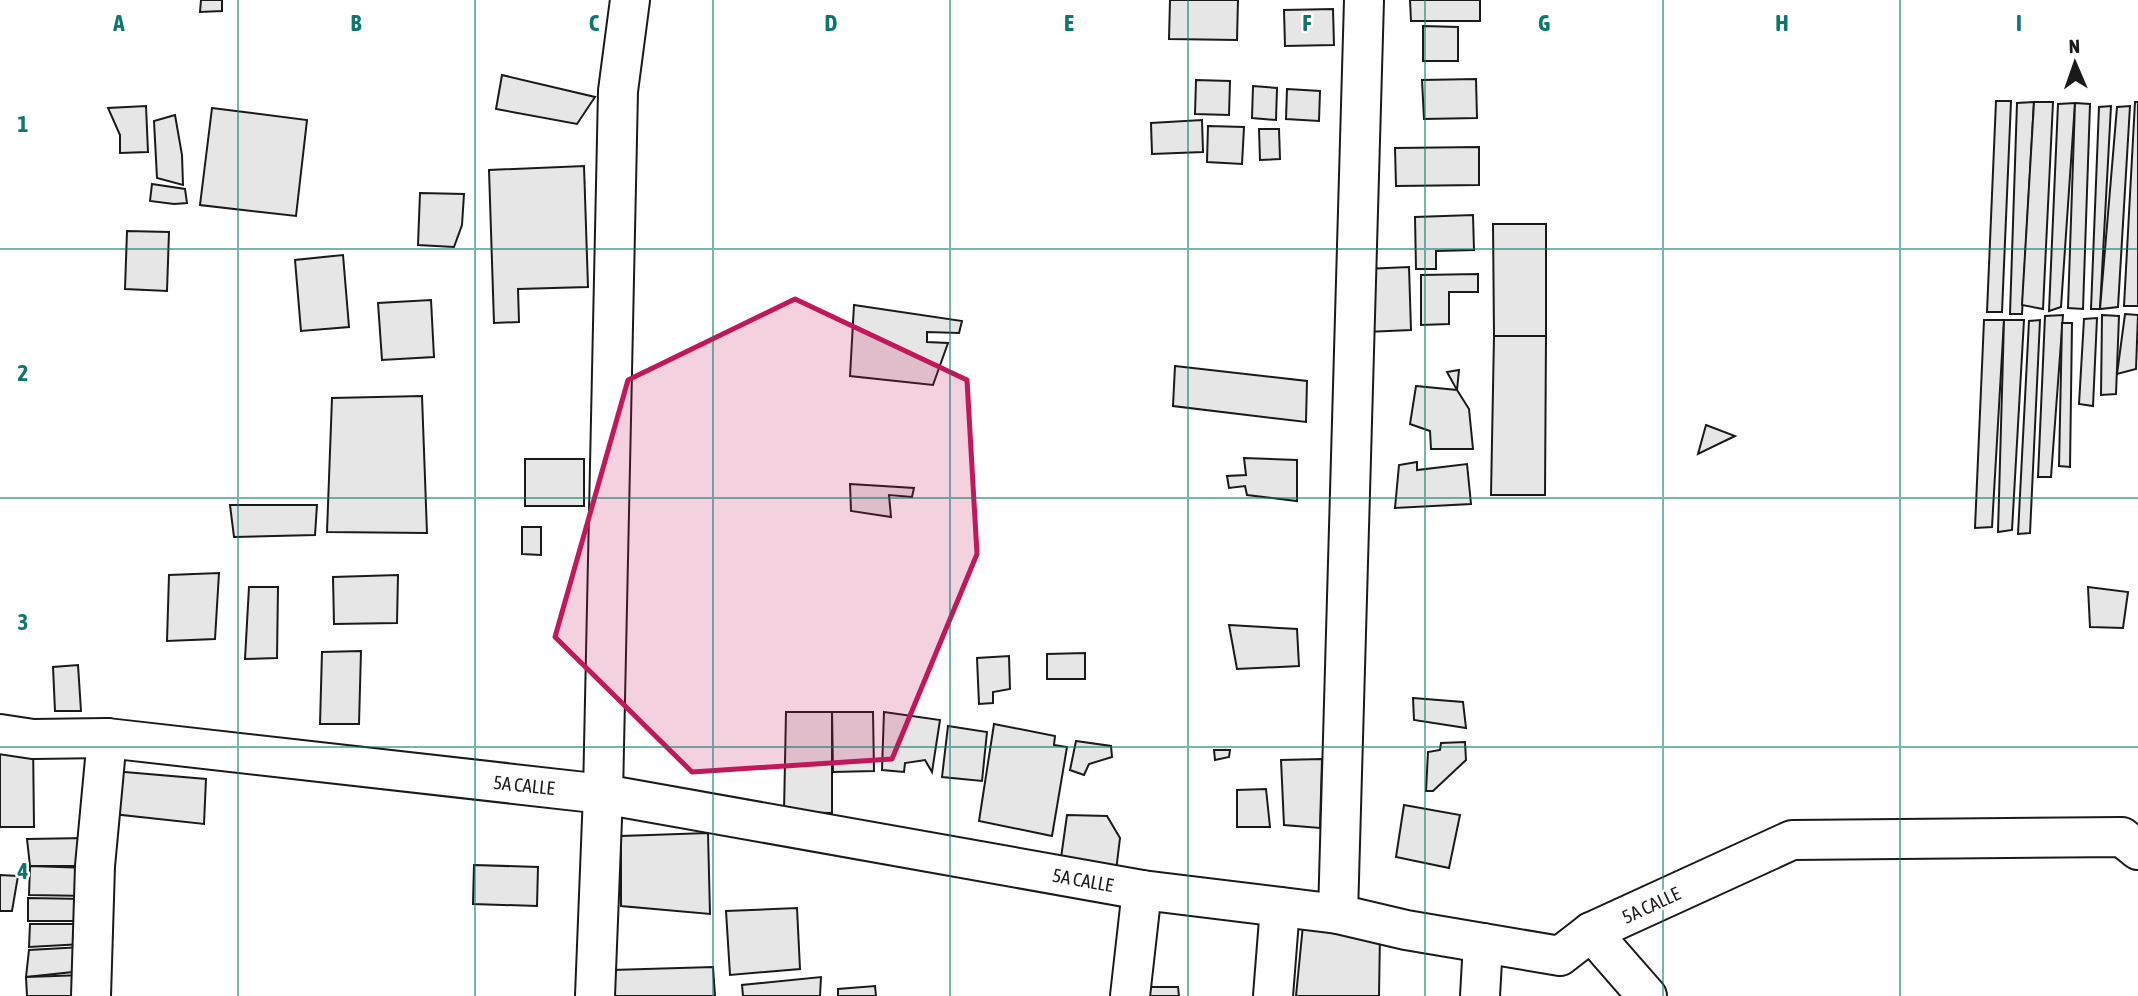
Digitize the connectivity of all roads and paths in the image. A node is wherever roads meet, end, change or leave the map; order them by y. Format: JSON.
{"nodes":[{"id":1,"x":630,"y":0,"type":"edge"},
{"id":2,"x":1364,"y":0,"type":"edge"},
{"id":3,"x":0,"y":734,"type":"edge"},
{"id":4,"x":107,"y":738,"type":"junction"},
{"id":5,"x":603,"y":794,"type":"junction"},
{"id":6,"x":2138,"y":850,"type":"edge"},
{"id":7,"x":1142,"y":890,"type":"junction"},
{"id":8,"x":1280,"y":907,"type":"junction"},
{"id":9,"x":1338,"y":914,"type":"junction"},
{"id":10,"x":1591,"y":933,"type":"junction"},
{"id":11,"x":1483,"y":943,"type":"junction"},
{"id":12,"x":91,"y":996,"type":"edge"},
{"id":13,"x":595,"y":996,"type":"edge"},
{"id":14,"x":1130,"y":996,"type":"edge"},
{"id":15,"x":1273,"y":996,"type":"edge"},
{"id":16,"x":1480,"y":996,"type":"edge"},
{"id":17,"x":1647,"y":996,"type":"edge"}],
"edges":[{"from":1,"to":5,"type":"street"},
{"from":2,"to":9,"type":"street"},
{"from":3,"to":4,"type":"street","name":"5A CALLE"},
{"from":4,"to":5,"type":"street","name":"5A CALLE"},
{"from":4,"to":12,"type":"street"},
{"from":5,"to":7,"type":"street","name":"5A CALLE"},
{"from":5,"to":13,"type":"street"},
{"from":6,"to":10,"type":"street","name":"5A CALLE"},
{"from":7,"to":8,"type":"street","name":"5A CALLE"},
{"from":7,"to":14,"type":"street"},
{"from":8,"to":9,"type":"street","name":"5A CALLE"},
{"from":8,"to":15,"type":"street"},
{"from":9,"to":11,"type":"street","name":"5A CALLE"},
{"from":10,"to":11,"type":"street","name":"5A CALLE"},
{"from":10,"to":17,"type":"street"},
{"from":11,"to":16,"type":"street"}]}
